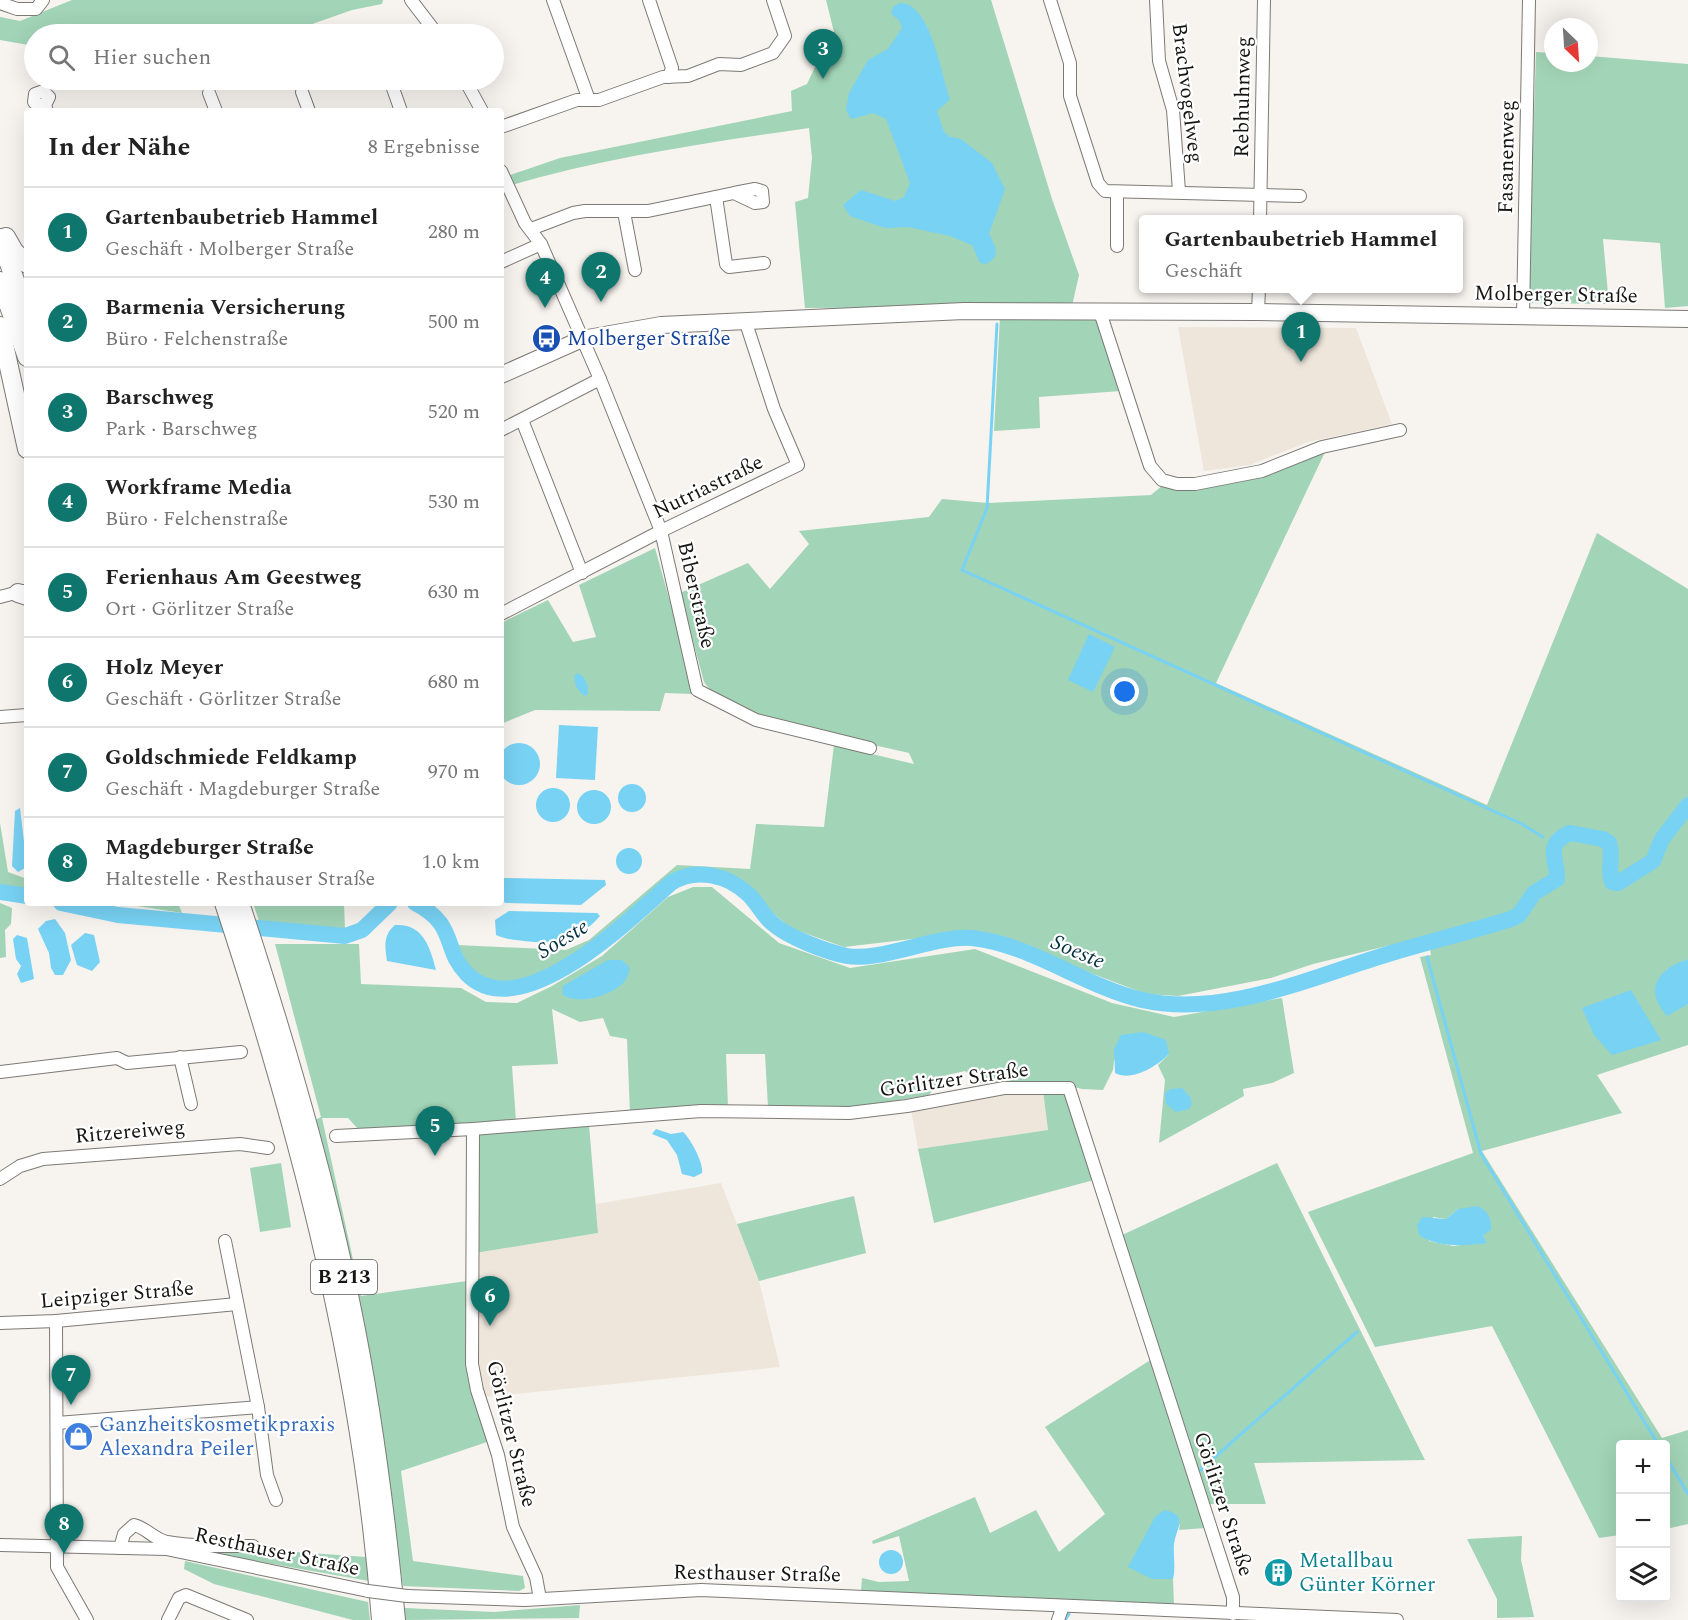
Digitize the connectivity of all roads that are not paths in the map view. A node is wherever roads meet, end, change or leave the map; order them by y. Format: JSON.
{"nodes":[{"id":1,"x":43,"y":0,"type":"edge"},
{"id":2,"x":411,"y":0,"type":"edge"},
{"id":3,"x":553,"y":0,"type":"edge"},
{"id":4,"x":650,"y":0,"type":"edge"},
{"id":5,"x":772,"y":0,"type":"edge"},
{"id":6,"x":1050,"y":0,"type":"edge"},
{"id":7,"x":1156,"y":0,"type":"edge"},
{"id":8,"x":1264,"y":0,"type":"edge"},
{"id":9,"x":1529,"y":0,"type":"edge"},
{"id":10,"x":0,"y":3,"type":"edge"},
{"id":11,"x":429,"y":24,"type":"edge"},
{"id":12,"x":669,"y":77,"type":"junction"},
{"id":13,"x":394,"y":90,"type":"edge"},
{"id":14,"x":470,"y":90,"type":"edge"},
{"id":15,"x":302,"y":92,"type":"dead end"},
{"id":16,"x":209,"y":93,"type":"dead end"},
{"id":17,"x":589,"y":100,"type":"junction"},
{"id":18,"x":215,"y":108,"type":"edge"},
{"id":19,"x":308,"y":108,"type":"edge"},
{"id":20,"x":400,"y":108,"type":"edge"},
{"id":21,"x":480,"y":108,"type":"edge"},
{"id":22,"x":504,"y":126,"type":"edge"},
{"id":23,"x":504,"y":178,"type":"edge"},
{"id":24,"x":1179,"y":191,"type":"junction"},
{"id":25,"x":1117,"y":192,"type":"junction"},
{"id":26,"x":734,"y":193,"type":"dead end"},
{"id":27,"x":1261,"y":195,"type":"junction"},
{"id":28,"x":1300,"y":196,"type":"dead end"},
{"id":29,"x":716,"y":197,"type":"junction"},
{"id":30,"x":624,"y":212,"type":"junction"},
{"id":31,"x":1260,"y":215,"type":"edge"},
{"id":32,"x":0,"y":226,"type":"edge"},
{"id":33,"x":531,"y":230,"type":"junction"},
{"id":34,"x":0,"y":238,"type":"edge"},
{"id":35,"x":541,"y":244,"type":"junction"},
{"id":36,"x":1117,"y":246,"type":"dead end"},
{"id":37,"x":24,"y":261,"type":"edge"},
{"id":38,"x":504,"y":261,"type":"edge"},
{"id":39,"x":764,"y":263,"type":"dead end"},
{"id":40,"x":634,"y":270,"type":"dead end"},
{"id":41,"x":0,"y":281,"type":"edge"},
{"id":42,"x":1259,"y":293,"type":"edge"},
{"id":43,"x":24,"y":306,"type":"edge"},
{"id":44,"x":1100,"y":312,"type":"junction"},
{"id":45,"x":1258,"y":312,"type":"junction"},
{"id":46,"x":1523,"y":316,"type":"junction"},
{"id":47,"x":1688,"y":319,"type":"edge"},
{"id":48,"x":746,"y":323,"type":"junction"},
{"id":49,"x":0,"y":326,"type":"edge"},
{"id":50,"x":582,"y":339,"type":"junction"},
{"id":51,"x":24,"y":349,"type":"edge"},
{"id":52,"x":504,"y":374,"type":"edge"},
{"id":53,"x":600,"y":379,"type":"junction"},
{"id":54,"x":522,"y":420,"type":"junction"},
{"id":55,"x":504,"y":429,"type":"edge"},
{"id":56,"x":1400,"y":430,"type":"dead end"},
{"id":57,"x":24,"y":435,"type":"edge"},
{"id":58,"x":661,"y":531,"type":"junction"},
{"id":59,"x":582,"y":573,"type":"junction"},
{"id":60,"x":504,"y":611,"type":"edge"},
{"id":61,"x":24,"y":715,"type":"edge"},
{"id":62,"x":0,"y":717,"type":"edge"},
{"id":63,"x":870,"y":748,"type":"dead end"},
{"id":64,"x":231,"y":908,"type":"edge"},
{"id":65,"x":245,"y":943,"type":"junction"},
{"id":66,"x":241,"y":1052,"type":"dead end"},
{"id":67,"x":180,"y":1057,"type":"junction"},
{"id":68,"x":0,"y":1072,"type":"edge"},
{"id":69,"x":191,"y":1104,"type":"dead end"},
{"id":70,"x":473,"y":1129,"type":"junction"},
{"id":71,"x":336,"y":1136,"type":"dead end"},
{"id":72,"x":268,"y":1148,"type":"dead end"},
{"id":73,"x":0,"y":1179,"type":"edge"},
{"id":74,"x":225,"y":1241,"type":"dead end"},
{"id":75,"x":237,"y":1304,"type":"junction"},
{"id":76,"x":56,"y":1321,"type":"junction"},
{"id":77,"x":0,"y":1323,"type":"edge"},
{"id":78,"x":258,"y":1407,"type":"junction"},
{"id":79,"x":57,"y":1423,"type":"junction"},
{"id":80,"x":276,"y":1500,"type":"dead end"},
{"id":81,"x":0,"y":1545,"type":"edge"},
{"id":82,"x":56,"y":1546,"type":"junction"},
{"id":83,"x":253,"y":1546,"type":"dead end"},
{"id":84,"x":120,"y":1548,"type":"junction"},
{"id":85,"x":540,"y":1599,"type":"junction"},
{"id":86,"x":1063,"y":1606,"type":"junction"},
{"id":87,"x":1233,"y":1614,"type":"junction"},
{"id":88,"x":87,"y":1620,"type":"edge"},
{"id":89,"x":168,"y":1620,"type":"edge"},
{"id":90,"x":247,"y":1620,"type":"edge"},
{"id":91,"x":381,"y":1620,"type":"edge"},
{"id":92,"x":396,"y":1620,"type":"edge"},
{"id":93,"x":1058,"y":1620,"type":"edge"},
{"id":94,"x":1397,"y":1620,"type":"edge"}],
"edges":[{"from":1,"to":10,"type":"street"},
{"from":2,"to":11,"type":"street"},
{"from":3,"to":17,"type":"street"},
{"from":4,"to":12,"type":"street"},
{"from":5,"to":12,"type":"street"},
{"from":6,"to":25,"type":"street"},
{"from":7,"to":24,"type":"street","name":"Brachvogelweg"},
{"from":8,"to":27,"type":"street","name":"Rebhuhnweg"},
{"from":9,"to":46,"type":"street","name":"Fasanenweg"},
{"from":12,"to":17,"type":"street"},
{"from":13,"to":20,"type":"street"},
{"from":14,"to":21,"type":"street"},
{"from":15,"to":19,"type":"street"},
{"from":16,"to":18,"type":"street"},
{"from":17,"to":22,"type":"street"},
{"from":23,"to":33,"type":"street","name":"Biberstraße"},
{"from":24,"to":25,"type":"street"},
{"from":24,"to":27,"type":"street"},
{"from":25,"to":36,"type":"street"},
{"from":26,"to":29,"type":"street"},
{"from":27,"to":28,"type":"street"},
{"from":27,"to":31,"type":"street","name":"Rebhuhnweg"},
{"from":29,"to":30,"type":"street"},
{"from":29,"to":39,"type":"street"},
{"from":30,"to":33,"type":"street"},
{"from":30,"to":40,"type":"street"},
{"from":32,"to":37,"type":"highway"},
{"from":33,"to":35,"type":"street","name":"Biberstraße"},
{"from":34,"to":43,"type":"highway"},
{"from":35,"to":38,"type":"street"},
{"from":35,"to":50,"type":"street","name":"Biberstraße"},
{"from":41,"to":51,"type":"highway"},
{"from":42,"to":45,"type":"street"},
{"from":44,"to":45,"type":"main road","name":"Molberger Straße"},
{"from":44,"to":48,"type":"main road","name":"Molberger Straße"},
{"from":44,"to":56,"type":"street"},
{"from":45,"to":46,"type":"main road","name":"Molberger Straße"},
{"from":46,"to":47,"type":"main road","name":"Molberger Straße"},
{"from":48,"to":50,"type":"main road","name":"Molberger Straße"},
{"from":48,"to":58,"type":"street","name":"Nutriastraße"},
{"from":49,"to":57,"type":"highway"},
{"from":50,"to":52,"type":"main road","name":"Molberger Straße"},
{"from":50,"to":53,"type":"street","name":"Biberstraße"},
{"from":53,"to":54,"type":"street"},
{"from":53,"to":58,"type":"street","name":"Biberstraße"},
{"from":54,"to":55,"type":"street"},
{"from":54,"to":59,"type":"street"},
{"from":58,"to":59,"type":"street","name":"Nutriastraße"},
{"from":58,"to":63,"type":"street","name":"Biberstraße"},
{"from":59,"to":60,"type":"street","name":"Nutriastraße"},
{"from":61,"to":62,"type":"street"},
{"from":64,"to":65,"type":"highway","number":"B 213"},
{"from":65,"to":91,"type":"highway","number":"B 213"},
{"from":65,"to":92,"type":"highway","number":"B 213"},
{"from":66,"to":67,"type":"street"},
{"from":67,"to":68,"type":"street"},
{"from":67,"to":69,"type":"street"},
{"from":70,"to":71,"type":"street","name":"Görlitzer Straße"},
{"from":70,"to":85,"type":"street","name":"Görlitzer Straße"},
{"from":70,"to":87,"type":"street","name":"Görlitzer Straße"},
{"from":72,"to":73,"type":"street","name":"Ritzereiweg"},
{"from":74,"to":75,"type":"street"},
{"from":75,"to":76,"type":"street","name":"Leipziger Straße"},
{"from":75,"to":78,"type":"street"},
{"from":76,"to":77,"type":"street","name":"Leipziger Straße"},
{"from":76,"to":79,"type":"street"},
{"from":78,"to":79,"type":"street"},
{"from":78,"to":80,"type":"street"},
{"from":79,"to":82,"type":"street"},
{"from":81,"to":82,"type":"street","name":"Resthauser Straße"},
{"from":82,"to":84,"type":"street","name":"Resthauser Straße"},
{"from":82,"to":88,"type":"street"},
{"from":83,"to":84,"type":"street","name":"Resthauser Straße"},
{"from":84,"to":85,"type":"street","name":"Resthauser Straße","bridge":true},
{"from":85,"to":86,"type":"street","name":"Resthauser Straße"},
{"from":86,"to":87,"type":"street","name":"Resthauser Straße"},
{"from":86,"to":93,"type":"street"},
{"from":87,"to":94,"type":"street","name":"Resthauser Straße"},
{"from":89,"to":90,"type":"street"}]}
